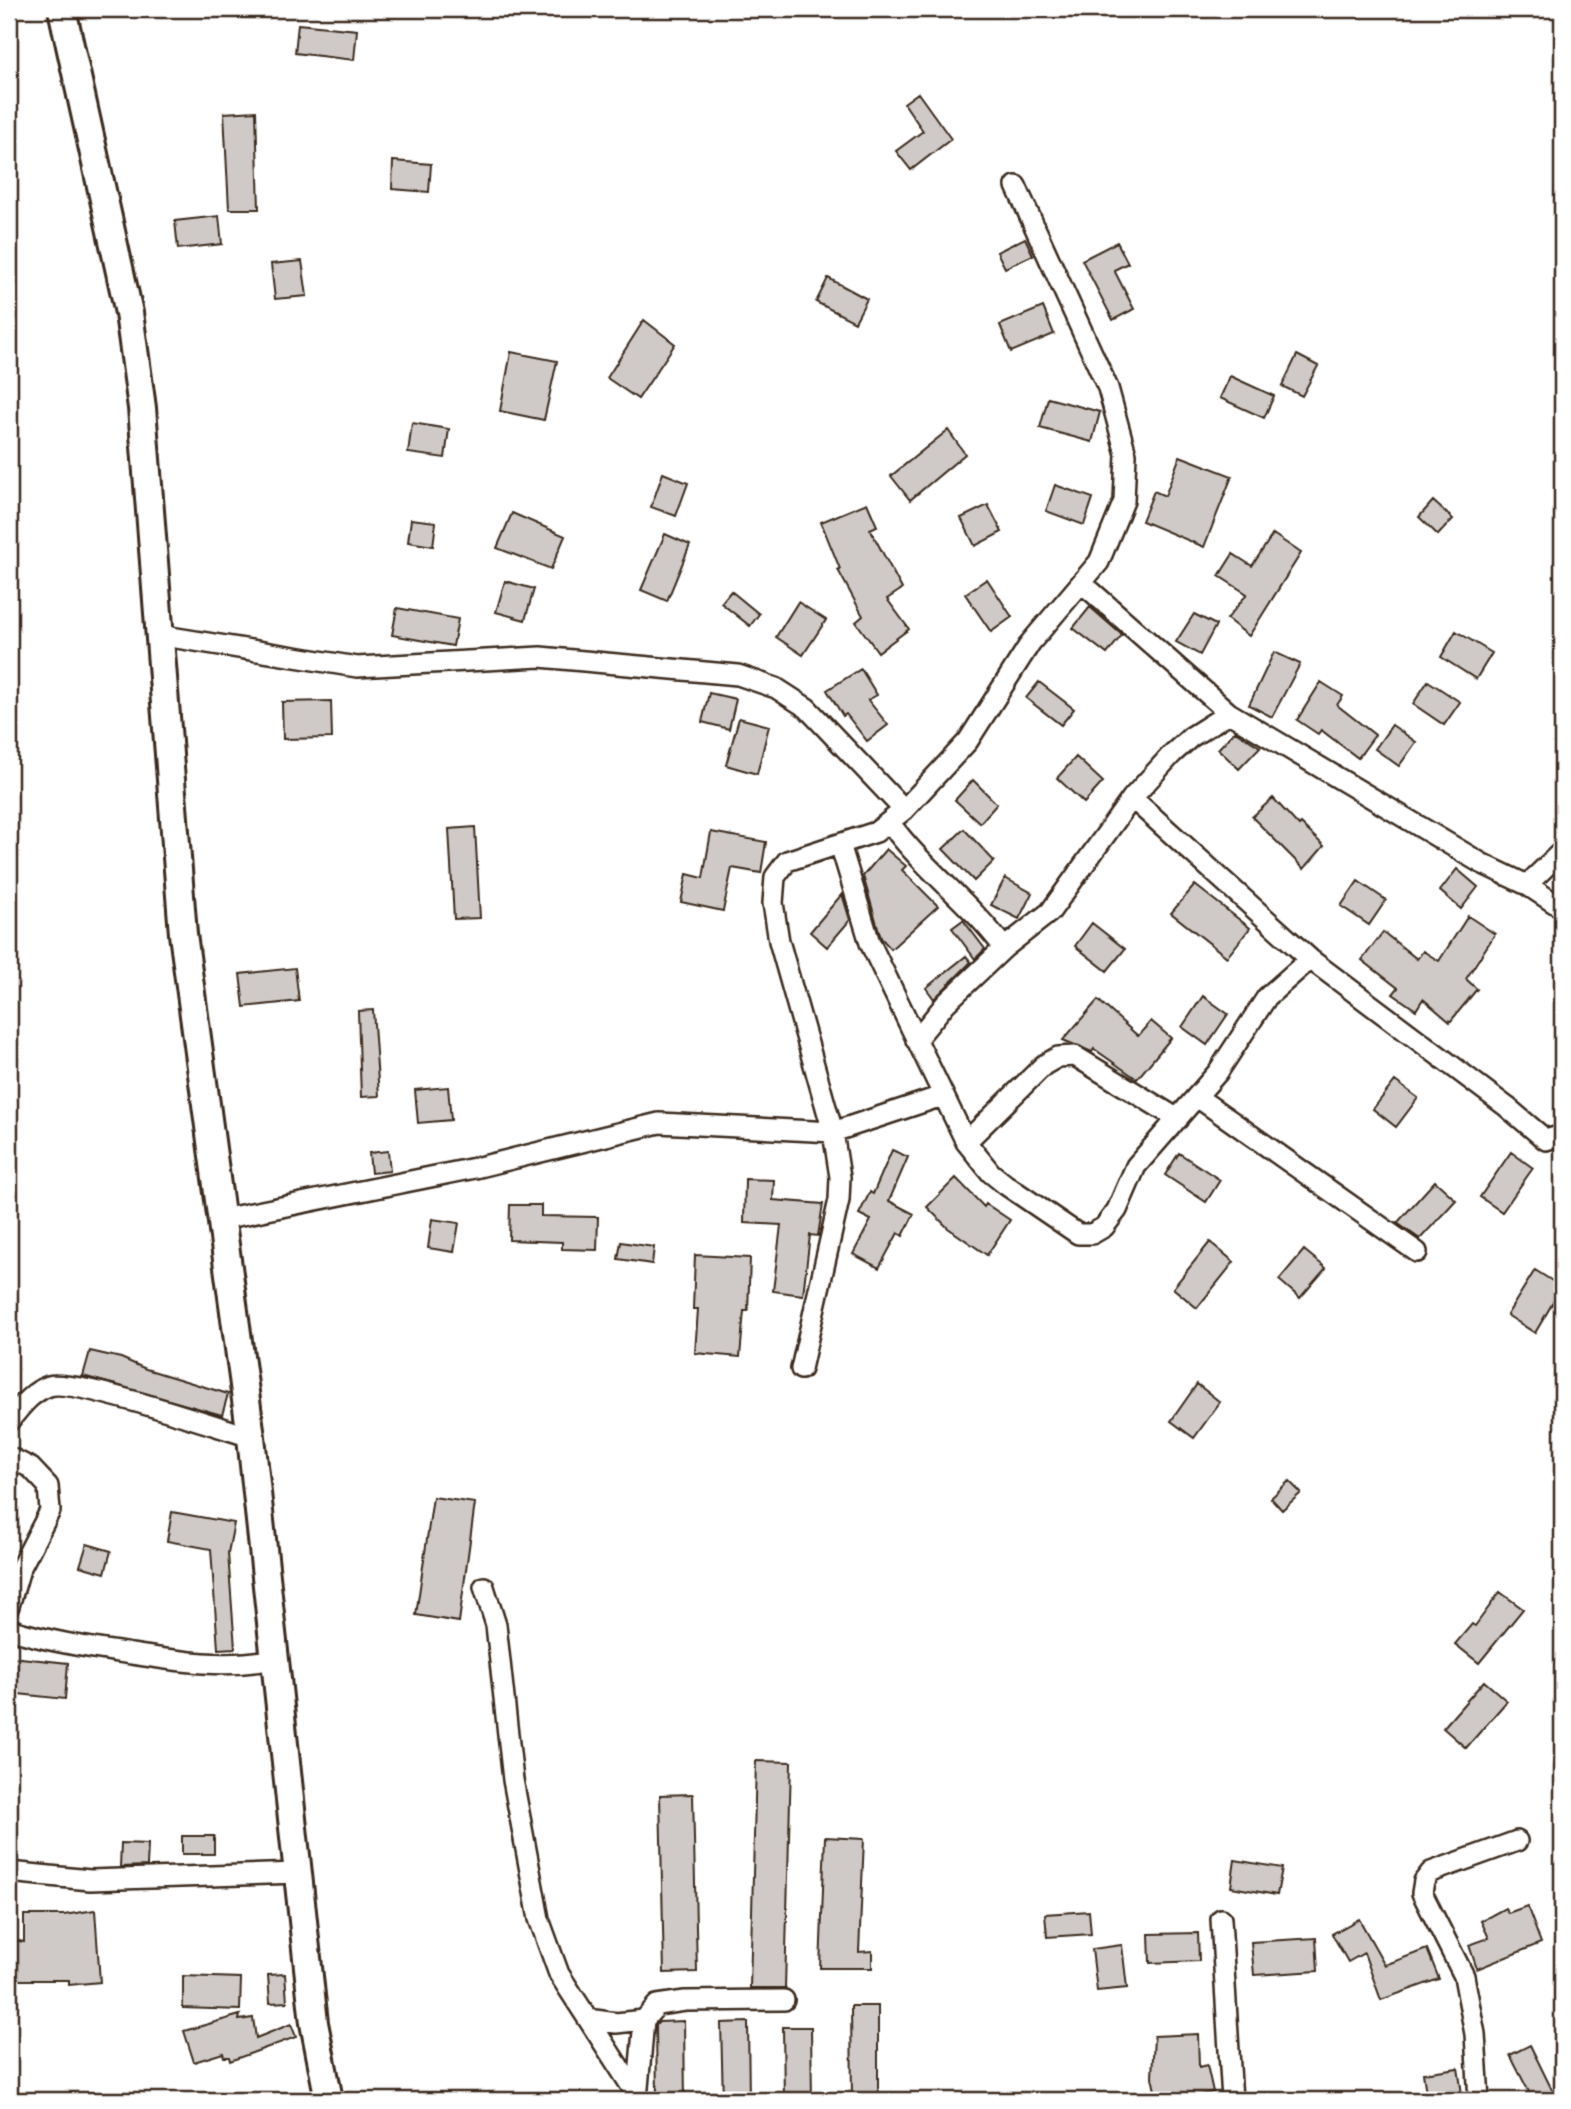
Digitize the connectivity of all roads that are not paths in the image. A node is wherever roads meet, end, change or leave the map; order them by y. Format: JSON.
{"nodes":[{"id":1,"x":62,"y":9,"type":"edge"},
{"id":2,"x":1016,"y":186,"type":"dead end"},
{"id":3,"x":1082,"y":583,"type":"junction"},
{"id":4,"x":158,"y":635,"type":"junction"},
{"id":5,"x":1229,"y":713,"type":"junction"},
{"id":6,"x":1132,"y":798,"type":"junction"},
{"id":7,"x":897,"y":816,"type":"junction"},
{"id":8,"x":840,"y":844,"type":"junction"},
{"id":9,"x":1562,"y":850,"type":"edge"},
{"id":10,"x":1527,"y":885,"type":"junction"},
{"id":11,"x":1562,"y":908,"type":"edge"},
{"id":12,"x":1004,"y":948,"type":"junction"},
{"id":13,"x":1310,"y":959,"type":"junction"},
{"id":14,"x":916,"y":1040,"type":"junction"},
{"id":15,"x":942,"y":1096,"type":"junction"},
{"id":16,"x":1198,"y":1097,"type":"junction"},
{"id":17,"x":1178,"y":1119,"type":"junction"},
{"id":18,"x":833,"y":1132,"type":"junction"},
{"id":19,"x":1562,"y":1135,"type":"edge"},
{"id":20,"x":966,"y":1142,"type":"junction"},
{"id":21,"x":222,"y":1219,"type":"junction"},
{"id":22,"x":1417,"y":1252,"type":"dead end"},
{"id":23,"x":801,"y":1369,"type":"dead end"},
{"id":24,"x":9,"y":1421,"type":"edge"},
{"id":25,"x":251,"y":1437,"type":"junction"},
{"id":26,"x":9,"y":1457,"type":"edge"},
{"id":27,"x":484,"y":1587,"type":"dead end"},
{"id":28,"x":9,"y":1606,"type":"edge"},
{"id":29,"x":9,"y":1629,"type":"edge"},
{"id":30,"x":275,"y":1660,"type":"junction"},
{"id":31,"x":1517,"y":1841,"type":"dead end"},
{"id":32,"x":9,"y":1872,"type":"edge"},
{"id":33,"x":298,"y":1873,"type":"junction"},
{"id":34,"x":1221,"y":1919,"type":"dead end"},
{"id":35,"x":784,"y":2000,"type":"dead end"},
{"id":36,"x":588,"y":2019,"type":"junction"},
{"id":37,"x":644,"y":2020,"type":"junction"},
{"id":38,"x":637,"y":2098,"type":"edge"},
{"id":39,"x":329,"y":2100,"type":"edge"},
{"id":40,"x":1232,"y":2100,"type":"edge"},
{"id":41,"x":1479,"y":2100,"type":"edge"}],
"edges":[{"from":1,"to":4,"type":"main road"},
{"from":2,"to":3,"type":"street"},
{"from":3,"to":5,"type":"street"},
{"from":3,"to":7,"type":"street"},
{"from":4,"to":7,"type":"street"},
{"from":4,"to":21,"type":"main road"},
{"from":5,"to":6,"type":"street"},
{"from":5,"to":10,"type":"street"},
{"from":6,"to":12,"type":"street"},
{"from":6,"to":13,"type":"street"},
{"from":7,"to":8,"type":"street"},
{"from":7,"to":12,"type":"street"},
{"from":8,"to":14,"type":"street"},
{"from":8,"to":18,"type":"street"},
{"from":9,"to":10,"type":"street"},
{"from":10,"to":11,"type":"street"},
{"from":12,"to":14,"type":"street"},
{"from":13,"to":16,"type":"street"},
{"from":13,"to":19,"type":"street"},
{"from":14,"to":15,"type":"street"},
{"from":15,"to":18,"type":"street"},
{"from":15,"to":20,"type":"street"},
{"from":16,"to":17,"type":"street"},
{"from":16,"to":22,"type":"street"},
{"from":17,"to":20,"type":"street"},
{"from":17,"to":20,"type":"street"},
{"from":18,"to":21,"type":"street"},
{"from":18,"to":23,"type":"street"},
{"from":21,"to":25,"type":"main road"},
{"from":24,"to":25,"type":"street"},
{"from":25,"to":30,"type":"main road"},
{"from":26,"to":28,"type":"street"},
{"from":27,"to":36,"type":"street"},
{"from":29,"to":30,"type":"street"},
{"from":30,"to":33,"type":"main road"},
{"from":31,"to":41,"type":"street"},
{"from":32,"to":33,"type":"street"},
{"from":33,"to":39,"type":"main road"},
{"from":34,"to":40,"type":"street"},
{"from":35,"to":37,"type":"street"},
{"from":36,"to":37,"type":"street"},
{"from":36,"to":38,"type":"street"},
{"from":37,"to":38,"type":"street"}]}
